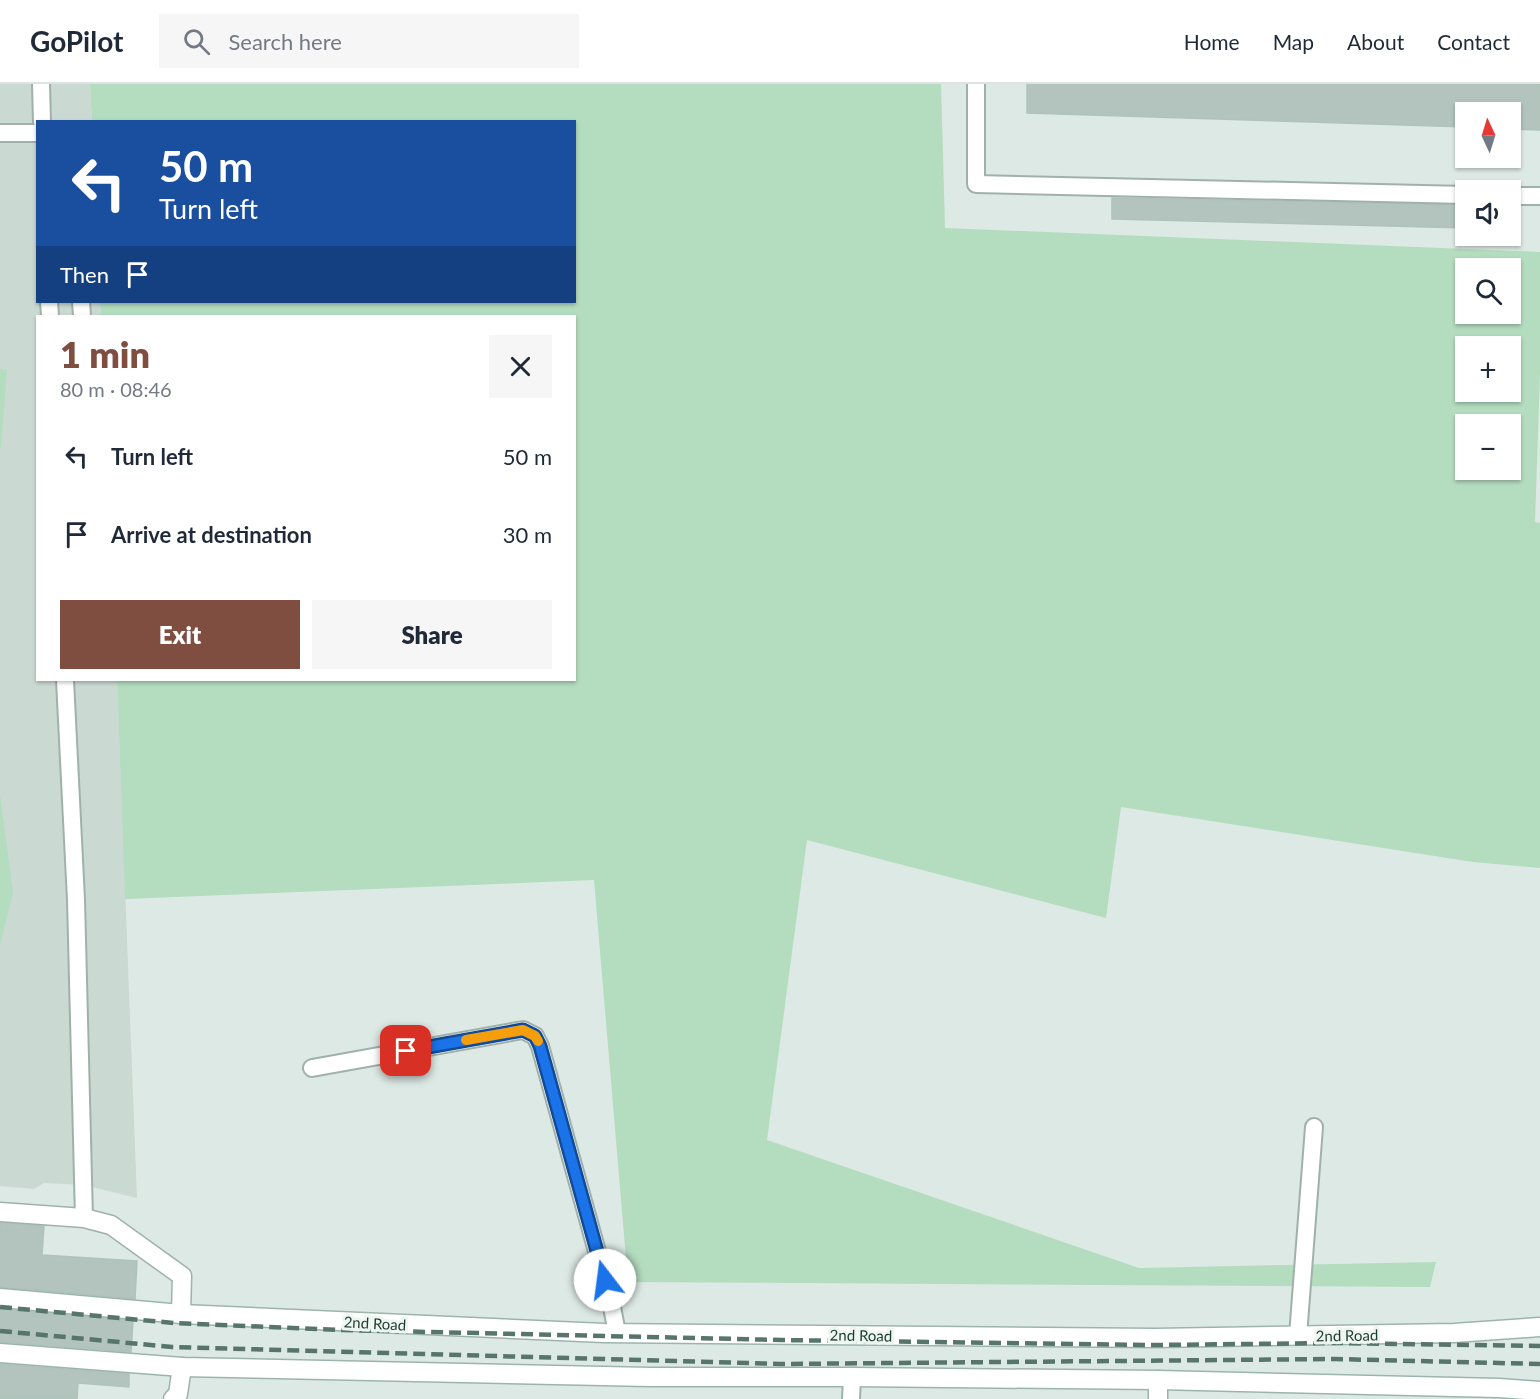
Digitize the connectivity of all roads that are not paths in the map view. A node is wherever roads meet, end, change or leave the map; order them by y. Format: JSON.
{"nodes":[{"id":1,"x":41,"y":84,"type":"edge"},
{"id":2,"x":976,"y":84,"type":"edge"},
{"id":3,"x":42,"y":120,"type":"edge"},
{"id":4,"x":0,"y":133,"type":"edge"},
{"id":5,"x":36,"y":133,"type":"edge"},
{"id":6,"x":1455,"y":195,"type":"edge"},
{"id":7,"x":1521,"y":196,"type":"edge"},
{"id":8,"x":1540,"y":196,"type":"edge"},
{"id":9,"x":65,"y":681,"type":"edge"},
{"id":10,"x":312,"y":1068,"type":"dead end"},
{"id":11,"x":1314,"y":1127,"type":"dead end"},
{"id":12,"x":0,"y":1212,"type":"edge"},
{"id":13,"x":84,"y":1218,"type":"junction"},
{"id":14,"x":0,"y":1298,"type":"edge"},
{"id":15,"x":181,"y":1314,"type":"junction"},
{"id":16,"x":1540,"y":1327,"type":"edge"},
{"id":17,"x":616,"y":1333,"type":"junction"},
{"id":18,"x":1298,"y":1336,"type":"junction"},
{"id":19,"x":0,"y":1353,"type":"edge"},
{"id":20,"x":182,"y":1367,"type":"junction"},
{"id":21,"x":852,"y":1377,"type":"junction"},
{"id":22,"x":1158,"y":1380,"type":"junction"},
{"id":23,"x":1540,"y":1391,"type":"edge"},
{"id":24,"x":173,"y":1399,"type":"edge"},
{"id":25,"x":851,"y":1399,"type":"edge"},
{"id":26,"x":1158,"y":1399,"type":"edge"}],
"edges":[{"from":1,"to":3,"type":"lane"},
{"from":2,"to":6,"type":"lane"},
{"from":4,"to":5,"type":"lane"},
{"from":7,"to":8,"type":"lane"},
{"from":9,"to":13,"type":"lane"},
{"from":10,"to":17,"type":"lane"},
{"from":11,"to":18,"type":"lane"},
{"from":12,"to":13,"type":"main road"},
{"from":13,"to":15,"type":"main road"},
{"from":14,"to":15,"type":"main road","name":"2nd Road"},
{"from":15,"to":17,"type":"main road","name":"2nd Road"},
{"from":16,"to":18,"type":"main road","name":"2nd Road"},
{"from":17,"to":18,"type":"main road","name":"2nd Road"},
{"from":19,"to":20,"type":"main road"},
{"from":20,"to":21,"type":"main road"},
{"from":20,"to":24,"type":"main road"},
{"from":21,"to":22,"type":"main road"},
{"from":21,"to":25,"type":"lane"},
{"from":22,"to":23,"type":"main road"},
{"from":22,"to":26,"type":"main road"}]}
